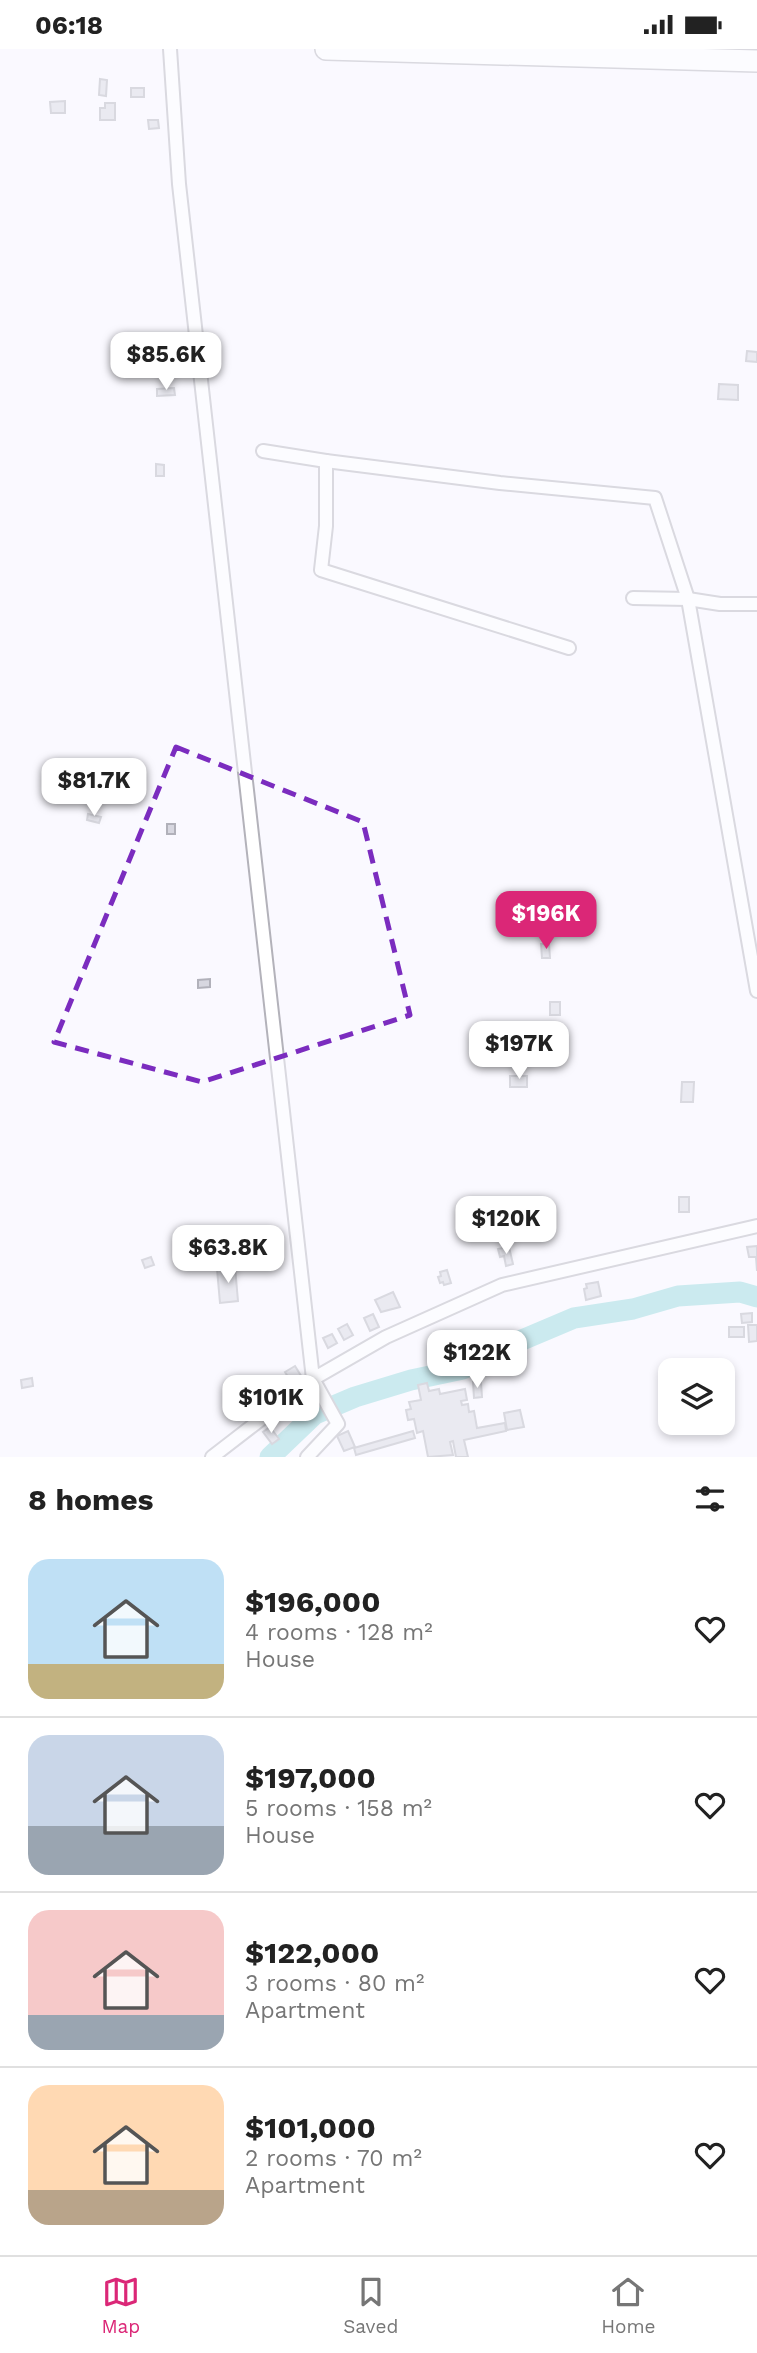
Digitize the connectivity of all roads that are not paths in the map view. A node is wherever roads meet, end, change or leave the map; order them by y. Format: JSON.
{"nodes":[{"id":1,"x":170,"y":49,"type":"edge"},
{"id":2,"x":326,"y":49,"type":"edge"},
{"id":3,"x":757,"y":61,"type":"edge"},
{"id":4,"x":263,"y":451,"type":"dead end"},
{"id":5,"x":326,"y":460,"type":"junction"},
{"id":6,"x":633,"y":598,"type":"dead end"},
{"id":7,"x":688,"y":599,"type":"junction"},
{"id":8,"x":757,"y":604,"type":"edge"},
{"id":9,"x":569,"y":648,"type":"dead end"},
{"id":10,"x":757,"y":992,"type":"edge"},
{"id":11,"x":757,"y":1226,"type":"edge"},
{"id":12,"x":313,"y":1379,"type":"junction"},
{"id":13,"x":212,"y":1457,"type":"edge"},
{"id":14,"x":307,"y":1457,"type":"edge"}],
"edges":[{"from":1,"to":12,"type":"street"},
{"from":2,"to":3,"type":"highway"},
{"from":4,"to":5,"type":"street"},
{"from":5,"to":7,"type":"street"},
{"from":5,"to":9,"type":"street"},
{"from":6,"to":7,"type":"street"},
{"from":7,"to":8,"type":"street"},
{"from":7,"to":10,"type":"street"},
{"from":11,"to":12,"type":"street"},
{"from":12,"to":13,"type":"street"},
{"from":12,"to":14,"type":"street"}]}
